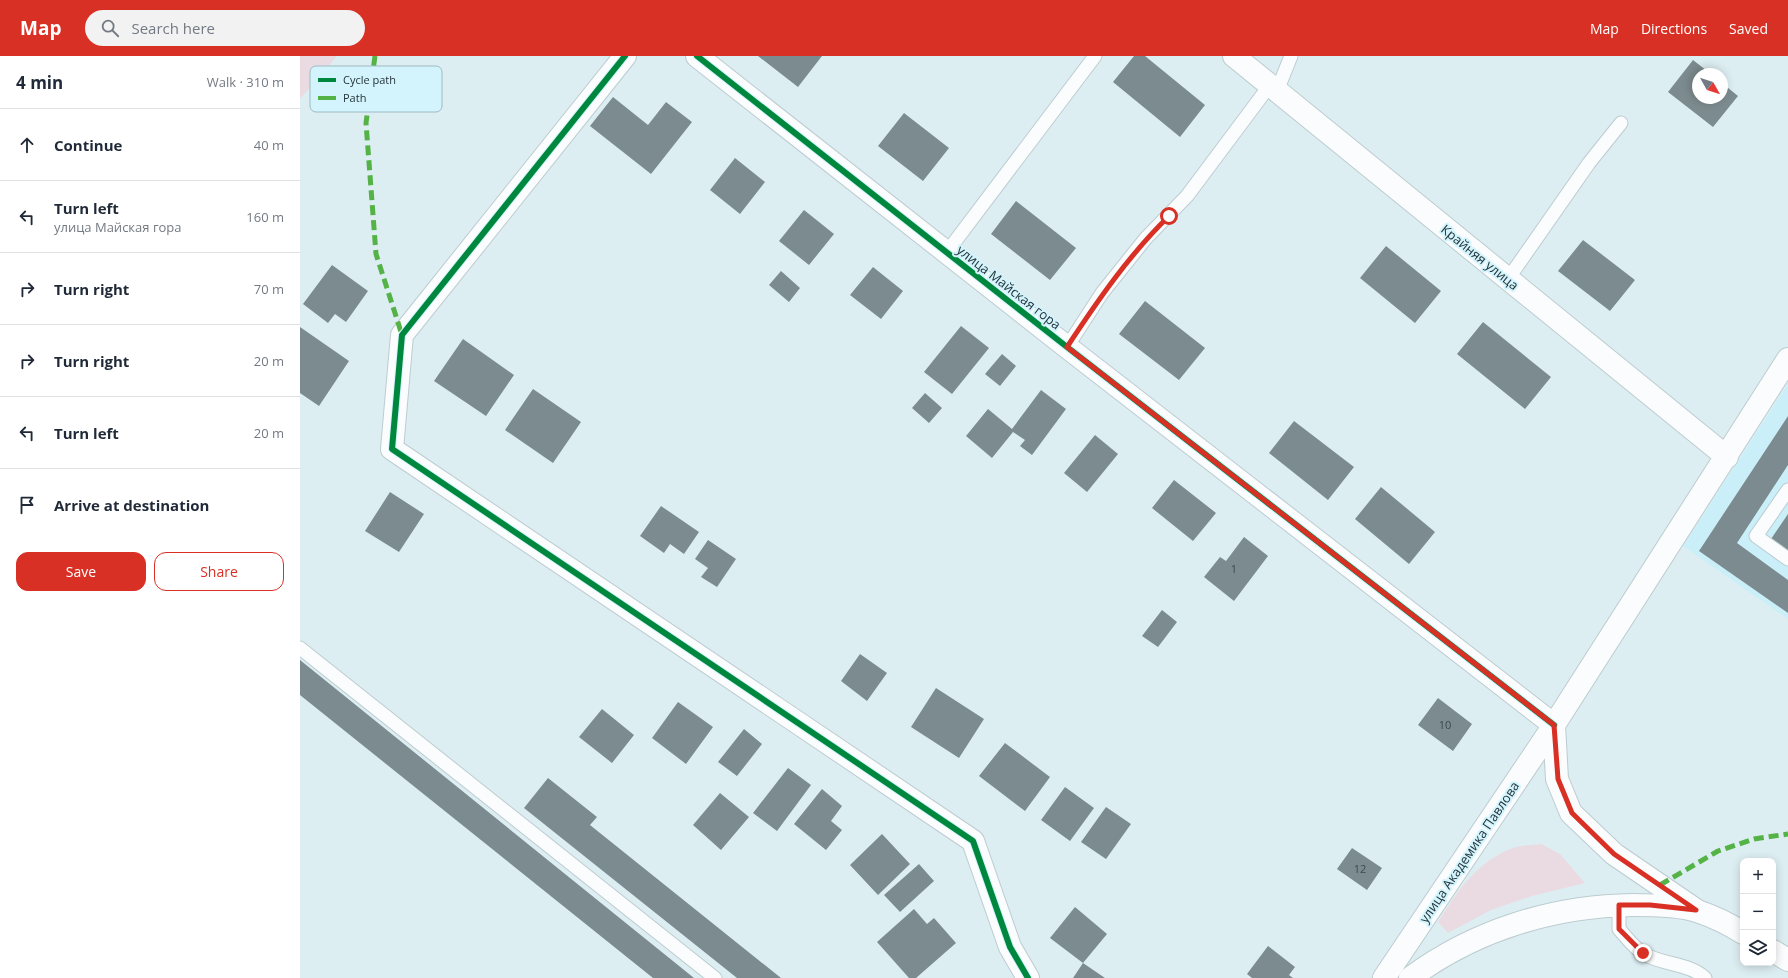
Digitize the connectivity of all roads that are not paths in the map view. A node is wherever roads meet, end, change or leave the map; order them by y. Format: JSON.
{"nodes":[{"id":1,"x":626,"y":56,"type":"edge"},
{"id":2,"x":697,"y":56,"type":"edge"},
{"id":3,"x":1095,"y":56,"type":"edge"},
{"id":4,"x":1234,"y":56,"type":"edge"},
{"id":5,"x":1291,"y":56,"type":"edge"},
{"id":6,"x":1273,"y":88,"type":"junction"},
{"id":7,"x":1621,"y":123,"type":"dead end"},
{"id":8,"x":947,"y":252,"type":"junction"},
{"id":9,"x":1508,"y":279,"type":"junction"},
{"id":10,"x":1067,"y":347,"type":"junction"},
{"id":11,"x":1788,"y":359,"type":"edge"},
{"id":12,"x":1727,"y":457,"type":"junction"},
{"id":13,"x":1788,"y":490,"type":"edge"},
{"id":14,"x":1788,"y":559,"type":"edge"},
{"id":15,"x":300,"y":648,"type":"edge"},
{"id":16,"x":1554,"y":725,"type":"junction"},
{"id":17,"x":1619,"y":905,"type":"junction"},
{"id":18,"x":1696,"y":910,"type":"junction"},
{"id":19,"x":1740,"y":931,"type":"edge"},
{"id":20,"x":1776,"y":953,"type":"edge"},
{"id":21,"x":1788,"y":960,"type":"edge"},
{"id":22,"x":715,"y":978,"type":"edge"},
{"id":23,"x":1028,"y":978,"type":"edge"},
{"id":24,"x":1384,"y":978,"type":"edge"},
{"id":25,"x":1410,"y":978,"type":"edge"},
{"id":26,"x":1705,"y":978,"type":"edge"}],
"edges":[{"from":1,"to":23,"type":"street"},
{"from":2,"to":8,"type":"street","name":"улица Майская гора"},
{"from":3,"to":8,"type":"lane"},
{"from":4,"to":6,"type":"street","name":"Крайняя улица"},
{"from":5,"to":6,"type":"lane"},
{"from":6,"to":9,"type":"street","name":"Крайняя улица"},
{"from":6,"to":10,"type":"lane"},
{"from":7,"to":9,"type":"lane"},
{"from":8,"to":10,"type":"street","name":"улица Майская гора"},
{"from":9,"to":12,"type":"street","name":"Крайняя улица"},
{"from":10,"to":16,"type":"street","name":"улица Майская гора"},
{"from":11,"to":12,"type":"street","name":"улица Академика Павлова"},
{"from":12,"to":16,"type":"street","name":"улица Академика Павлова"},
{"from":13,"to":14,"type":"lane"},
{"from":15,"to":22,"type":"lane"},
{"from":16,"to":18,"type":"street"},
{"from":16,"to":24,"type":"street","name":"улица Академика Павлова"},
{"from":17,"to":18,"type":"street"},
{"from":17,"to":25,"type":"street"},
{"from":17,"to":26,"type":"lane"},
{"from":18,"to":19,"type":"street"},
{"from":20,"to":21,"type":"street"}]}
